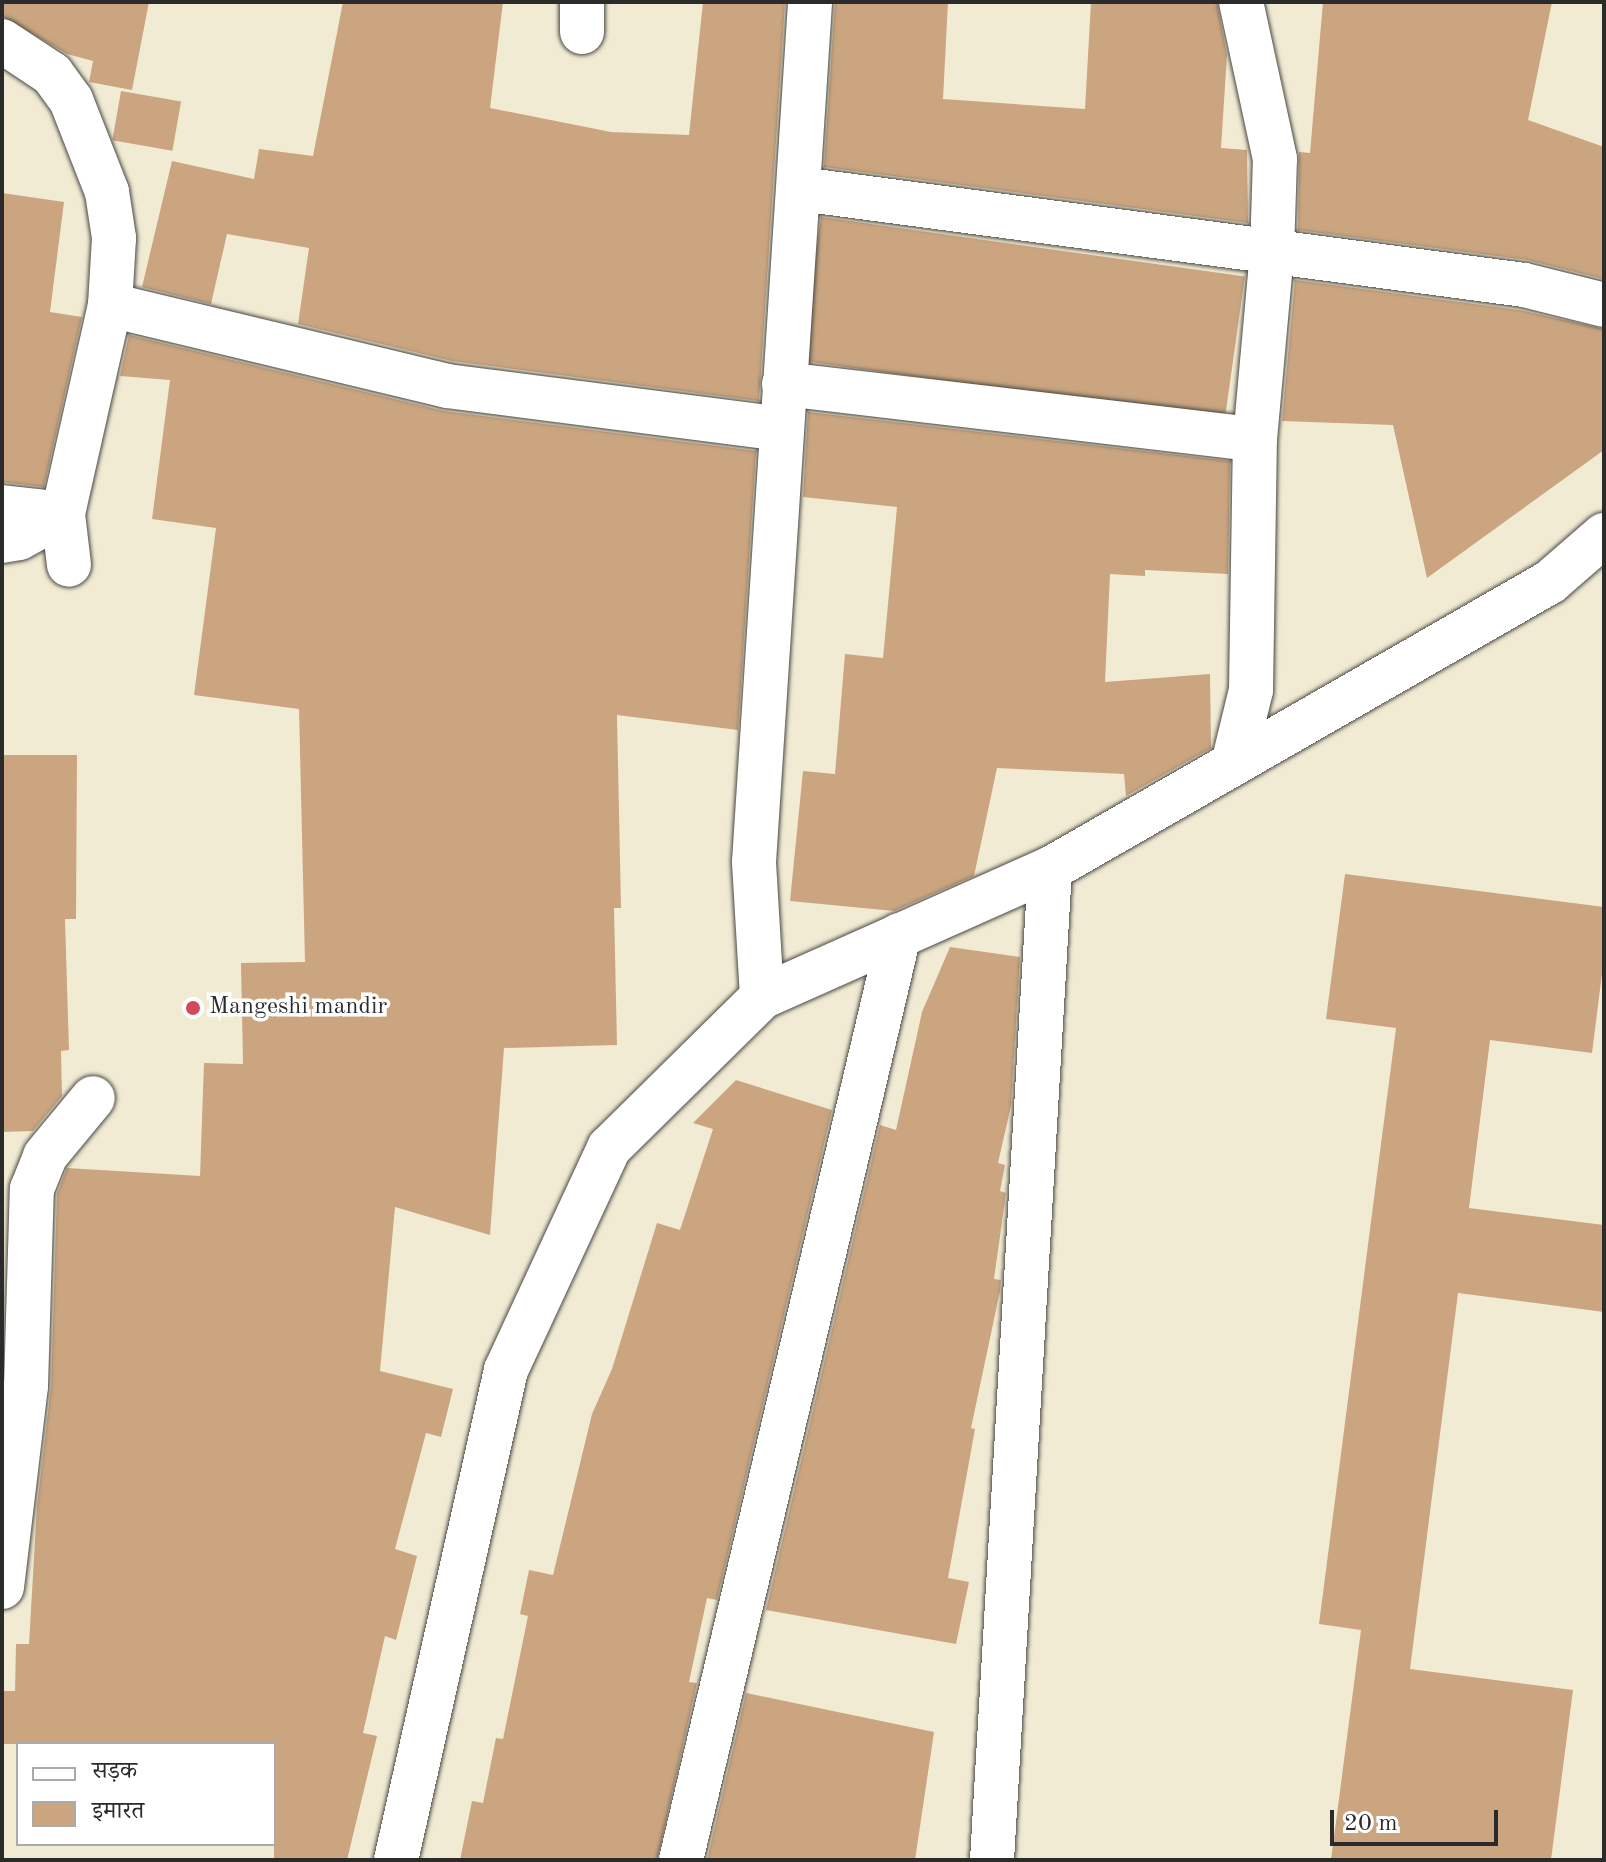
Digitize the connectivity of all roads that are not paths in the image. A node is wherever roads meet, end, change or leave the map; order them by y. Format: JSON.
{"nodes":[{"id":1,"x":810,"y":2,"type":"edge"},
{"id":2,"x":1241,"y":2,"type":"edge"},
{"id":3,"x":2,"y":41,"type":"edge"},
{"id":4,"x":800,"y":189,"type":"junction"},
{"id":5,"x":1272,"y":253,"type":"junction"},
{"id":6,"x":110,"y":305,"type":"junction"},
{"id":7,"x":1604,"y":305,"type":"edge"},
{"id":8,"x":784,"y":384,"type":"junction"},
{"id":9,"x":781,"y":429,"type":"junction"},
{"id":10,"x":1255,"y":439,"type":"junction"},
{"id":11,"x":2,"y":507,"type":"edge"},
{"id":12,"x":63,"y":514,"type":"junction"},
{"id":13,"x":1604,"y":535,"type":"edge"},
{"id":14,"x":2,"y":541,"type":"edge"},
{"id":15,"x":69,"y":565,"type":"dead end"},
{"id":16,"x":1233,"y":764,"type":"junction"},
{"id":17,"x":1050,"y":869,"type":"junction"},
{"id":18,"x":899,"y":935,"type":"junction"},
{"id":19,"x":762,"y":997,"type":"junction"},
{"id":20,"x":93,"y":1098,"type":"dead end"},
{"id":21,"x":14,"y":1385,"type":"edge"},
{"id":22,"x":2,"y":1587,"type":"edge"},
{"id":23,"x":396,"y":1860,"type":"edge"},
{"id":24,"x":681,"y":1860,"type":"edge"},
{"id":25,"x":992,"y":1860,"type":"edge"}],
"edges":[{"from":1,"to":4,"type":"street"},
{"from":2,"to":5,"type":"street"},
{"from":3,"to":6,"type":"street"},
{"from":4,"to":5,"type":"street"},
{"from":4,"to":8,"type":"street"},
{"from":5,"to":7,"type":"street"},
{"from":5,"to":10,"type":"street"},
{"from":6,"to":9,"type":"street"},
{"from":6,"to":12,"type":"street"},
{"from":8,"to":9,"type":"street"},
{"from":8,"to":10,"type":"street"},
{"from":9,"to":19,"type":"street"},
{"from":10,"to":16,"type":"street"},
{"from":11,"to":12,"type":"street"},
{"from":12,"to":14,"type":"street"},
{"from":12,"to":15,"type":"street"},
{"from":13,"to":16,"type":"street"},
{"from":16,"to":17,"type":"street"},
{"from":17,"to":18,"type":"street"},
{"from":17,"to":25,"type":"street"},
{"from":18,"to":19,"type":"street"},
{"from":18,"to":24,"type":"street"},
{"from":19,"to":23,"type":"street"},
{"from":20,"to":21,"type":"street"},
{"from":21,"to":22,"type":"street"}]}
